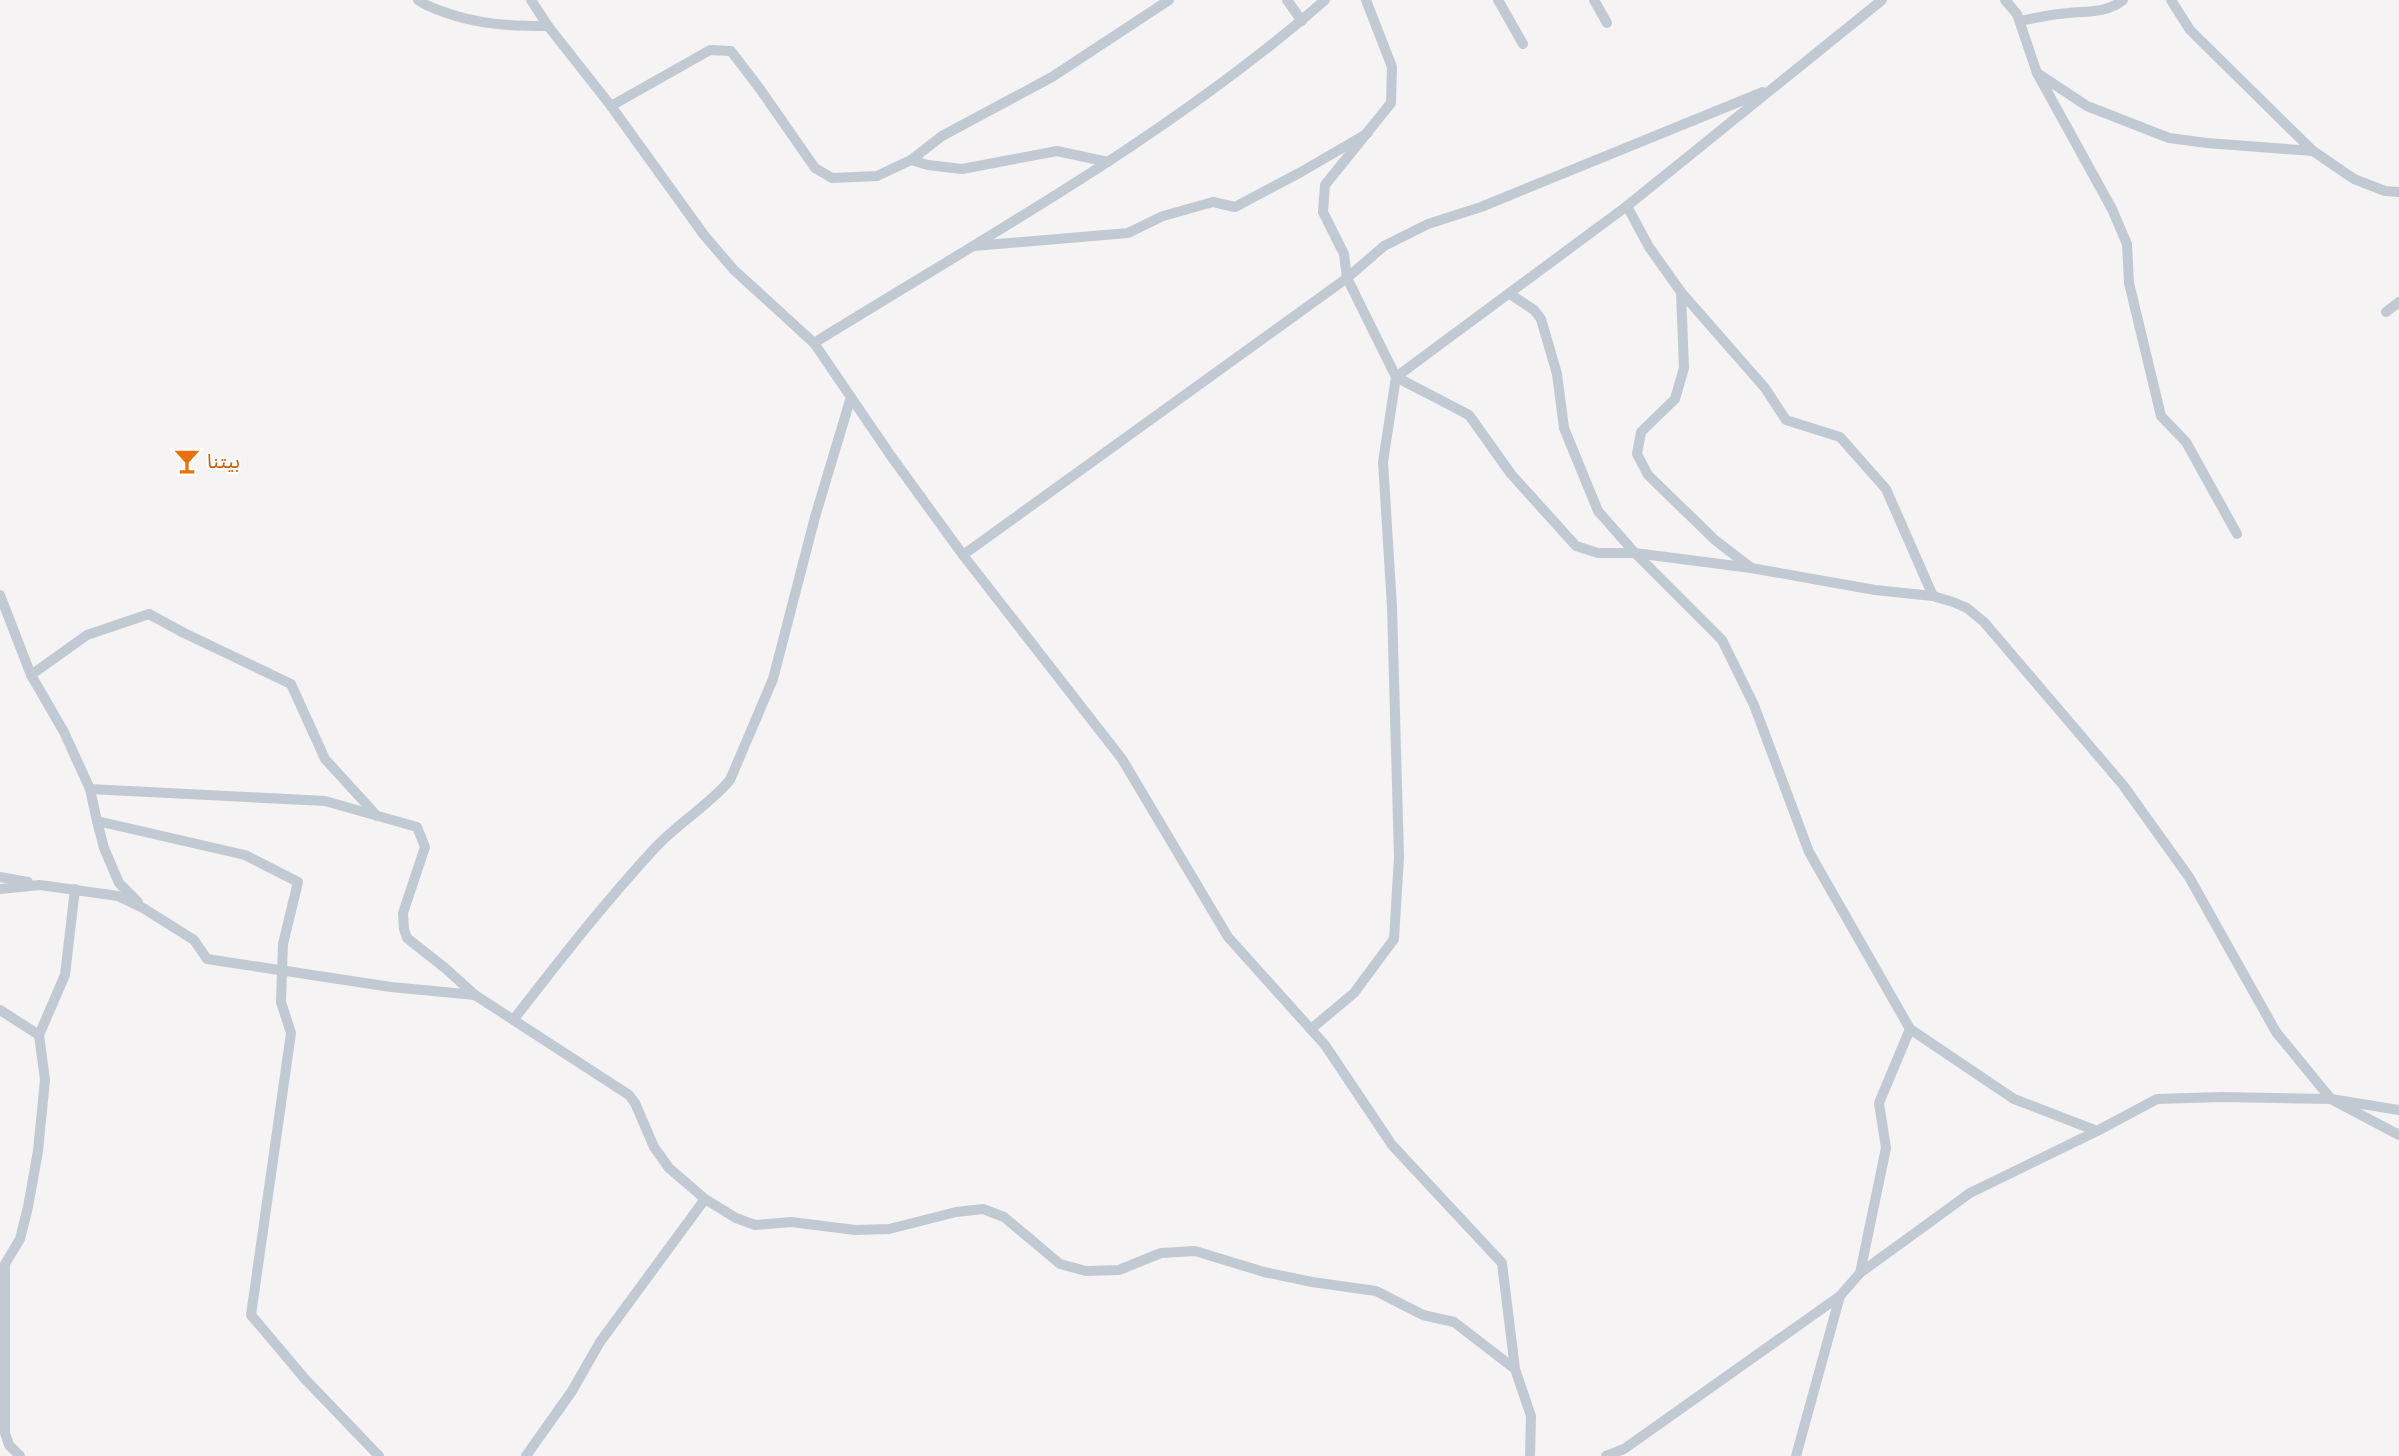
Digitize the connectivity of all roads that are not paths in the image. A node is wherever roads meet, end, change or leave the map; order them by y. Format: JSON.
{"nodes":[{"id":1,"x":418,"y":0,"type":"edge"},
{"id":2,"x":531,"y":0,"type":"edge"},
{"id":3,"x":1169,"y":0,"type":"edge"},
{"id":4,"x":1287,"y":0,"type":"edge"},
{"id":5,"x":1325,"y":0,"type":"edge"},
{"id":6,"x":1366,"y":0,"type":"edge"},
{"id":7,"x":1498,"y":0,"type":"edge"},
{"id":8,"x":1594,"y":0,"type":"edge"},
{"id":9,"x":1882,"y":0,"type":"edge"},
{"id":10,"x":2005,"y":0,"type":"edge"},
{"id":11,"x":2123,"y":0,"type":"edge"},
{"id":12,"x":2171,"y":0,"type":"edge"},
{"id":13,"x":1302,"y":21,"type":"junction"},
{"id":14,"x":2020,"y":21,"type":"junction"},
{"id":15,"x":1607,"y":22,"type":"dead end"},
{"id":16,"x":548,"y":26,"type":"junction"},
{"id":17,"x":1523,"y":44,"type":"dead end"},
{"id":18,"x":2037,"y":73,"type":"junction"},
{"id":19,"x":1774,"y":88,"type":"junction"},
{"id":20,"x":611,"y":106,"type":"junction"},
{"id":21,"x":1368,"y":134,"type":"junction"},
{"id":22,"x":2313,"y":150,"type":"junction"},
{"id":23,"x":911,"y":160,"type":"junction"},
{"id":24,"x":1108,"y":162,"type":"junction"},
{"id":25,"x":2399,"y":192,"type":"edge"},
{"id":26,"x":1627,"y":206,"type":"junction"},
{"id":27,"x":970,"y":246,"type":"junction"},
{"id":28,"x":1347,"y":278,"type":"junction"},
{"id":29,"x":1681,"y":292,"type":"junction"},
{"id":30,"x":1510,"y":294,"type":"junction"},
{"id":31,"x":2399,"y":302,"type":"edge"},
{"id":32,"x":2386,"y":312,"type":"dead end"},
{"id":33,"x":814,"y":343,"type":"junction"},
{"id":34,"x":1396,"y":377,"type":"junction"},
{"id":35,"x":852,"y":397,"type":"junction"},
{"id":36,"x":2237,"y":534,"type":"dead end"},
{"id":37,"x":1635,"y":553,"type":"junction"},
{"id":38,"x":963,"y":555,"type":"junction"},
{"id":39,"x":1751,"y":568,"type":"junction"},
{"id":40,"x":0,"y":595,"type":"edge"},
{"id":41,"x":1933,"y":596,"type":"junction"},
{"id":42,"x":31,"y":675,"type":"junction"},
{"id":43,"x":90,"y":789,"type":"junction"},
{"id":44,"x":377,"y":816,"type":"junction"},
{"id":45,"x":97,"y":821,"type":"junction"},
{"id":46,"x":0,"y":877,"type":"edge"},
{"id":47,"x":40,"y":885,"type":"junction"},
{"id":48,"x":0,"y":889,"type":"edge"},
{"id":49,"x":75,"y":889,"type":"junction"},
{"id":50,"x":143,"y":908,"type":"junction"},
{"id":51,"x":282,"y":970,"type":"junction"},
{"id":52,"x":475,"y":995,"type":"junction"},
{"id":53,"x":0,"y":1010,"type":"edge"},
{"id":54,"x":514,"y":1019,"type":"junction"},
{"id":55,"x":1311,"y":1029,"type":"junction"},
{"id":56,"x":1910,"y":1029,"type":"junction"},
{"id":57,"x":39,"y":1035,"type":"junction"},
{"id":58,"x":2331,"y":1099,"type":"junction"},
{"id":59,"x":2399,"y":1110,"type":"edge"},
{"id":60,"x":2097,"y":1131,"type":"junction"},
{"id":61,"x":2399,"y":1135,"type":"edge"},
{"id":62,"x":705,"y":1198,"type":"junction"},
{"id":63,"x":2,"y":1265,"type":"edge"},
{"id":64,"x":1860,"y":1273,"type":"junction"},
{"id":65,"x":1840,"y":1296,"type":"junction"},
{"id":66,"x":1515,"y":1369,"type":"junction"},
{"id":67,"x":2,"y":1433,"type":"edge"},
{"id":68,"x":20,"y":1456,"type":"edge"},
{"id":69,"x":379,"y":1456,"type":"edge"},
{"id":70,"x":526,"y":1456,"type":"edge"},
{"id":71,"x":1530,"y":1456,"type":"edge"},
{"id":72,"x":1606,"y":1456,"type":"edge"},
{"id":73,"x":1796,"y":1456,"type":"edge"}],
"edges":[{"from":1,"to":16,"type":"street"},
{"from":2,"to":16,"type":"street"},
{"from":3,"to":23,"type":"street"},
{"from":4,"to":13,"type":"street"},
{"from":5,"to":13,"type":"street"},
{"from":6,"to":21,"type":"street"},
{"from":7,"to":17,"type":"street"},
{"from":8,"to":15,"type":"street"},
{"from":9,"to":19,"type":"street"},
{"from":10,"to":14,"type":"street"},
{"from":11,"to":14,"type":"street"},
{"from":12,"to":22,"type":"street"},
{"from":13,"to":24,"type":"street"},
{"from":14,"to":18,"type":"street"},
{"from":16,"to":20,"type":"street"},
{"from":18,"to":22,"type":"street"},
{"from":18,"to":36,"type":"street"},
{"from":19,"to":26,"type":"street"},
{"from":19,"to":28,"type":"street"},
{"from":20,"to":23,"type":"street"},
{"from":20,"to":33,"type":"street"},
{"from":21,"to":27,"type":"street"},
{"from":21,"to":28,"type":"street"},
{"from":22,"to":25,"type":"street"},
{"from":23,"to":24,"type":"street"},
{"from":24,"to":27,"type":"street"},
{"from":26,"to":29,"type":"street"},
{"from":26,"to":30,"type":"street"},
{"from":27,"to":33,"type":"street"},
{"from":28,"to":34,"type":"street"},
{"from":28,"to":38,"type":"street"},
{"from":29,"to":39,"type":"street"},
{"from":29,"to":41,"type":"street"},
{"from":30,"to":34,"type":"street"},
{"from":30,"to":37,"type":"street"},
{"from":31,"to":32,"type":"street"},
{"from":33,"to":35,"type":"street"},
{"from":34,"to":37,"type":"street"},
{"from":34,"to":55,"type":"street"},
{"from":35,"to":38,"type":"street"},
{"from":35,"to":54,"type":"street"},
{"from":37,"to":39,"type":"street"},
{"from":37,"to":56,"type":"street"},
{"from":38,"to":55,"type":"street"},
{"from":39,"to":41,"type":"street"},
{"from":40,"to":42,"type":"street"},
{"from":41,"to":58,"type":"street"},
{"from":42,"to":43,"type":"street"},
{"from":42,"to":44,"type":"street"},
{"from":43,"to":44,"type":"street"},
{"from":43,"to":45,"type":"street"},
{"from":44,"to":52,"type":"street"},
{"from":45,"to":50,"type":"street"},
{"from":45,"to":51,"type":"street"},
{"from":46,"to":47,"type":"street"},
{"from":47,"to":48,"type":"street"},
{"from":47,"to":49,"type":"street"},
{"from":49,"to":50,"type":"street"},
{"from":49,"to":57,"type":"street"},
{"from":50,"to":51,"type":"street"},
{"from":51,"to":52,"type":"street"},
{"from":51,"to":69,"type":"street"},
{"from":52,"to":54,"type":"street"},
{"from":53,"to":57,"type":"street"},
{"from":54,"to":62,"type":"street"},
{"from":55,"to":66,"type":"street"},
{"from":56,"to":60,"type":"street"},
{"from":56,"to":64,"type":"street"},
{"from":57,"to":63,"type":"street"},
{"from":58,"to":59,"type":"street"},
{"from":58,"to":60,"type":"street"},
{"from":58,"to":61,"type":"street"},
{"from":60,"to":64,"type":"street"},
{"from":62,"to":66,"type":"street"},
{"from":62,"to":70,"type":"street"},
{"from":63,"to":67,"type":"street"},
{"from":64,"to":65,"type":"street"},
{"from":65,"to":72,"type":"street"},
{"from":65,"to":73,"type":"street"},
{"from":66,"to":71,"type":"street"},
{"from":67,"to":68,"type":"street"}]}
